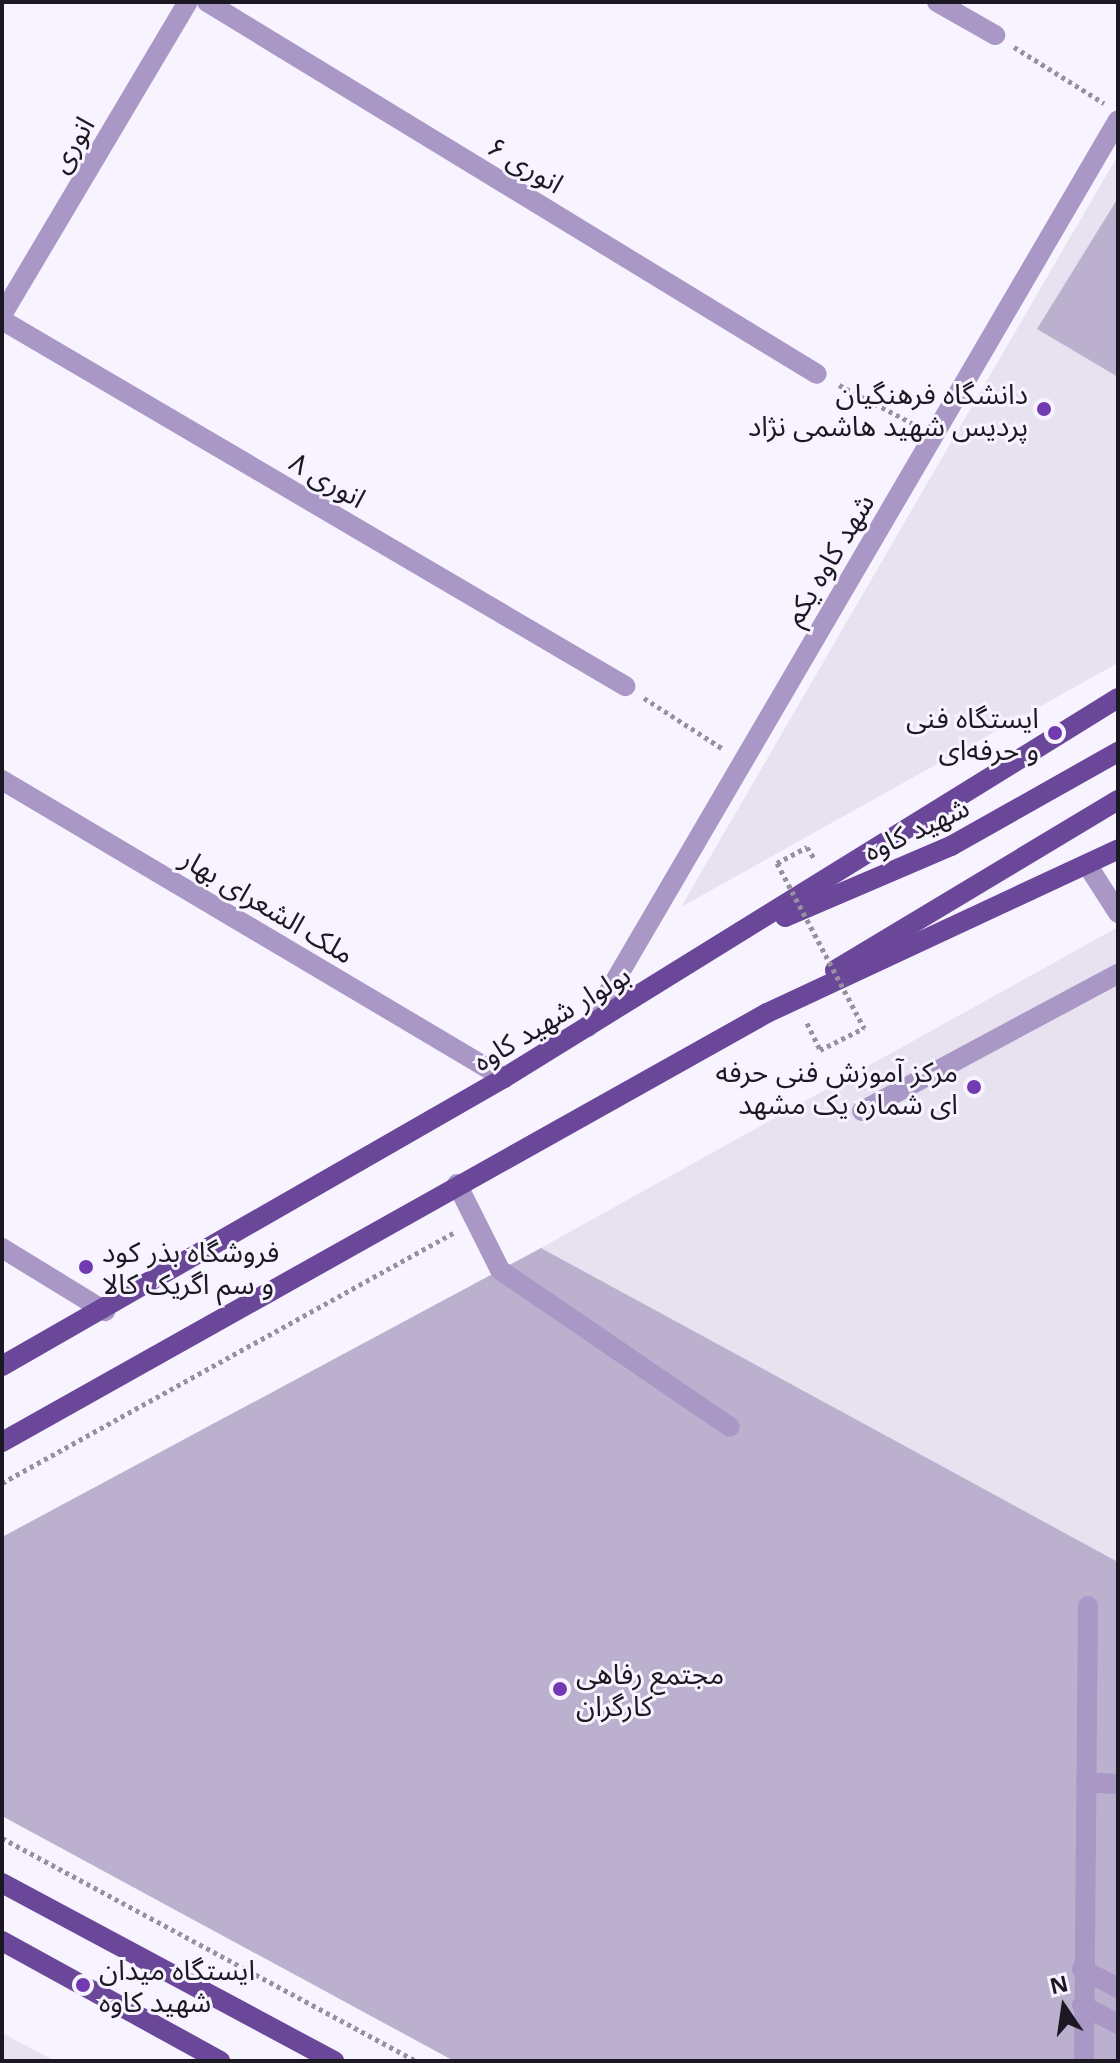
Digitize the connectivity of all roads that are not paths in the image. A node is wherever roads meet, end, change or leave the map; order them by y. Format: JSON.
{"nodes":[{"id":1,"x":188,"y":2,"type":"edge"},
{"id":2,"x":207,"y":2,"type":"edge"},
{"id":3,"x":937,"y":2,"type":"edge"},
{"id":4,"x":995,"y":35,"type":"road end"},
{"id":5,"x":1118,"y":120,"type":"edge"},
{"id":6,"x":2,"y":317,"type":"edge"},
{"id":7,"x":817,"y":374,"type":"road end"},
{"id":8,"x":625,"y":686,"type":"road end"},
{"id":9,"x":1118,"y":698,"type":"edge"},
{"id":10,"x":1118,"y":752,"type":"edge"},
{"id":11,"x":2,"y":780,"type":"edge"},
{"id":12,"x":1118,"y":800,"type":"edge"},
{"id":13,"x":1118,"y":849,"type":"edge"},
{"id":14,"x":1088,"y":866,"type":"junction"},
{"id":15,"x":1118,"y":913,"type":"edge"},
{"id":16,"x":730,"y":941,"type":"junction"},
{"id":17,"x":1118,"y":974,"type":"edge"},
{"id":18,"x":767,"y":1013,"type":"junction"},
{"id":19,"x":588,"y":1027,"type":"junction"},
{"id":20,"x":504,"y":1078,"type":"junction"},
{"id":21,"x":862,"y":1111,"type":"dead end"},
{"id":22,"x":457,"y":1184,"type":"junction"},
{"id":23,"x":2,"y":1248,"type":"edge"},
{"id":24,"x":105,"y":1311,"type":"junction"},
{"id":25,"x":2,"y":1366,"type":"edge"},
{"id":26,"x":730,"y":1427,"type":"dead end"},
{"id":27,"x":2,"y":1442,"type":"edge"},
{"id":28,"x":1088,"y":1606,"type":"dead end"},
{"id":29,"x":1086,"y":1782,"type":"junction"},
{"id":30,"x":1118,"y":1784,"type":"edge"},
{"id":31,"x":2,"y":1883,"type":"edge"},
{"id":32,"x":2,"y":1941,"type":"edge"},
{"id":33,"x":1082,"y":1969,"type":"junction"},
{"id":34,"x":1118,"y":1988,"type":"edge"},
{"id":35,"x":1082,"y":2005,"type":"junction"},
{"id":36,"x":1118,"y":2024,"type":"edge"},
{"id":37,"x":220,"y":2061,"type":"edge"},
{"id":38,"x":334,"y":2061,"type":"edge"},
{"id":39,"x":1084,"y":2061,"type":"edge"}],
"edges":[{"from":1,"to":6,"type":"street","name":"انوری"},
{"from":2,"to":7,"type":"street","name":"انوری ۶"},
{"from":3,"to":4,"type":"street"},
{"from":5,"to":19,"type":"street","name":"شهد کاوه یکم"},
{"from":6,"to":8,"type":"street","name":"انوری ۸"},
{"from":9,"to":16,"type":"main road","name":"بولوار شهید کاوه"},
{"from":10,"to":16,"type":"main road","name":"شهید کاوه"},
{"from":11,"to":20,"type":"street","name":"ملک الشعرای بهار"},
{"from":12,"to":18,"type":"main road"},
{"from":13,"to":14,"type":"main road"},
{"from":14,"to":15,"type":"street"},
{"from":14,"to":18,"type":"main road"},
{"from":16,"to":19,"type":"main road","name":"بولوار شهید کاوه"},
{"from":17,"to":21,"type":"street"},
{"from":18,"to":22,"type":"main road"},
{"from":19,"to":20,"type":"main road","name":"بولوار شهید کاوه"},
{"from":20,"to":24,"type":"main road","name":"بولوار شهید کاوه"},
{"from":22,"to":26,"type":"street"},
{"from":22,"to":27,"type":"main road"},
{"from":23,"to":24,"type":"street"},
{"from":24,"to":25,"type":"main road","name":"بولوار شهید کاوه"},
{"from":28,"to":29,"type":"street"},
{"from":29,"to":30,"type":"street"},
{"from":29,"to":33,"type":"street"},
{"from":31,"to":38,"type":"main road"},
{"from":32,"to":37,"type":"main road"},
{"from":33,"to":34,"type":"street"},
{"from":33,"to":35,"type":"street"},
{"from":35,"to":36,"type":"street"},
{"from":35,"to":39,"type":"street"}]}
